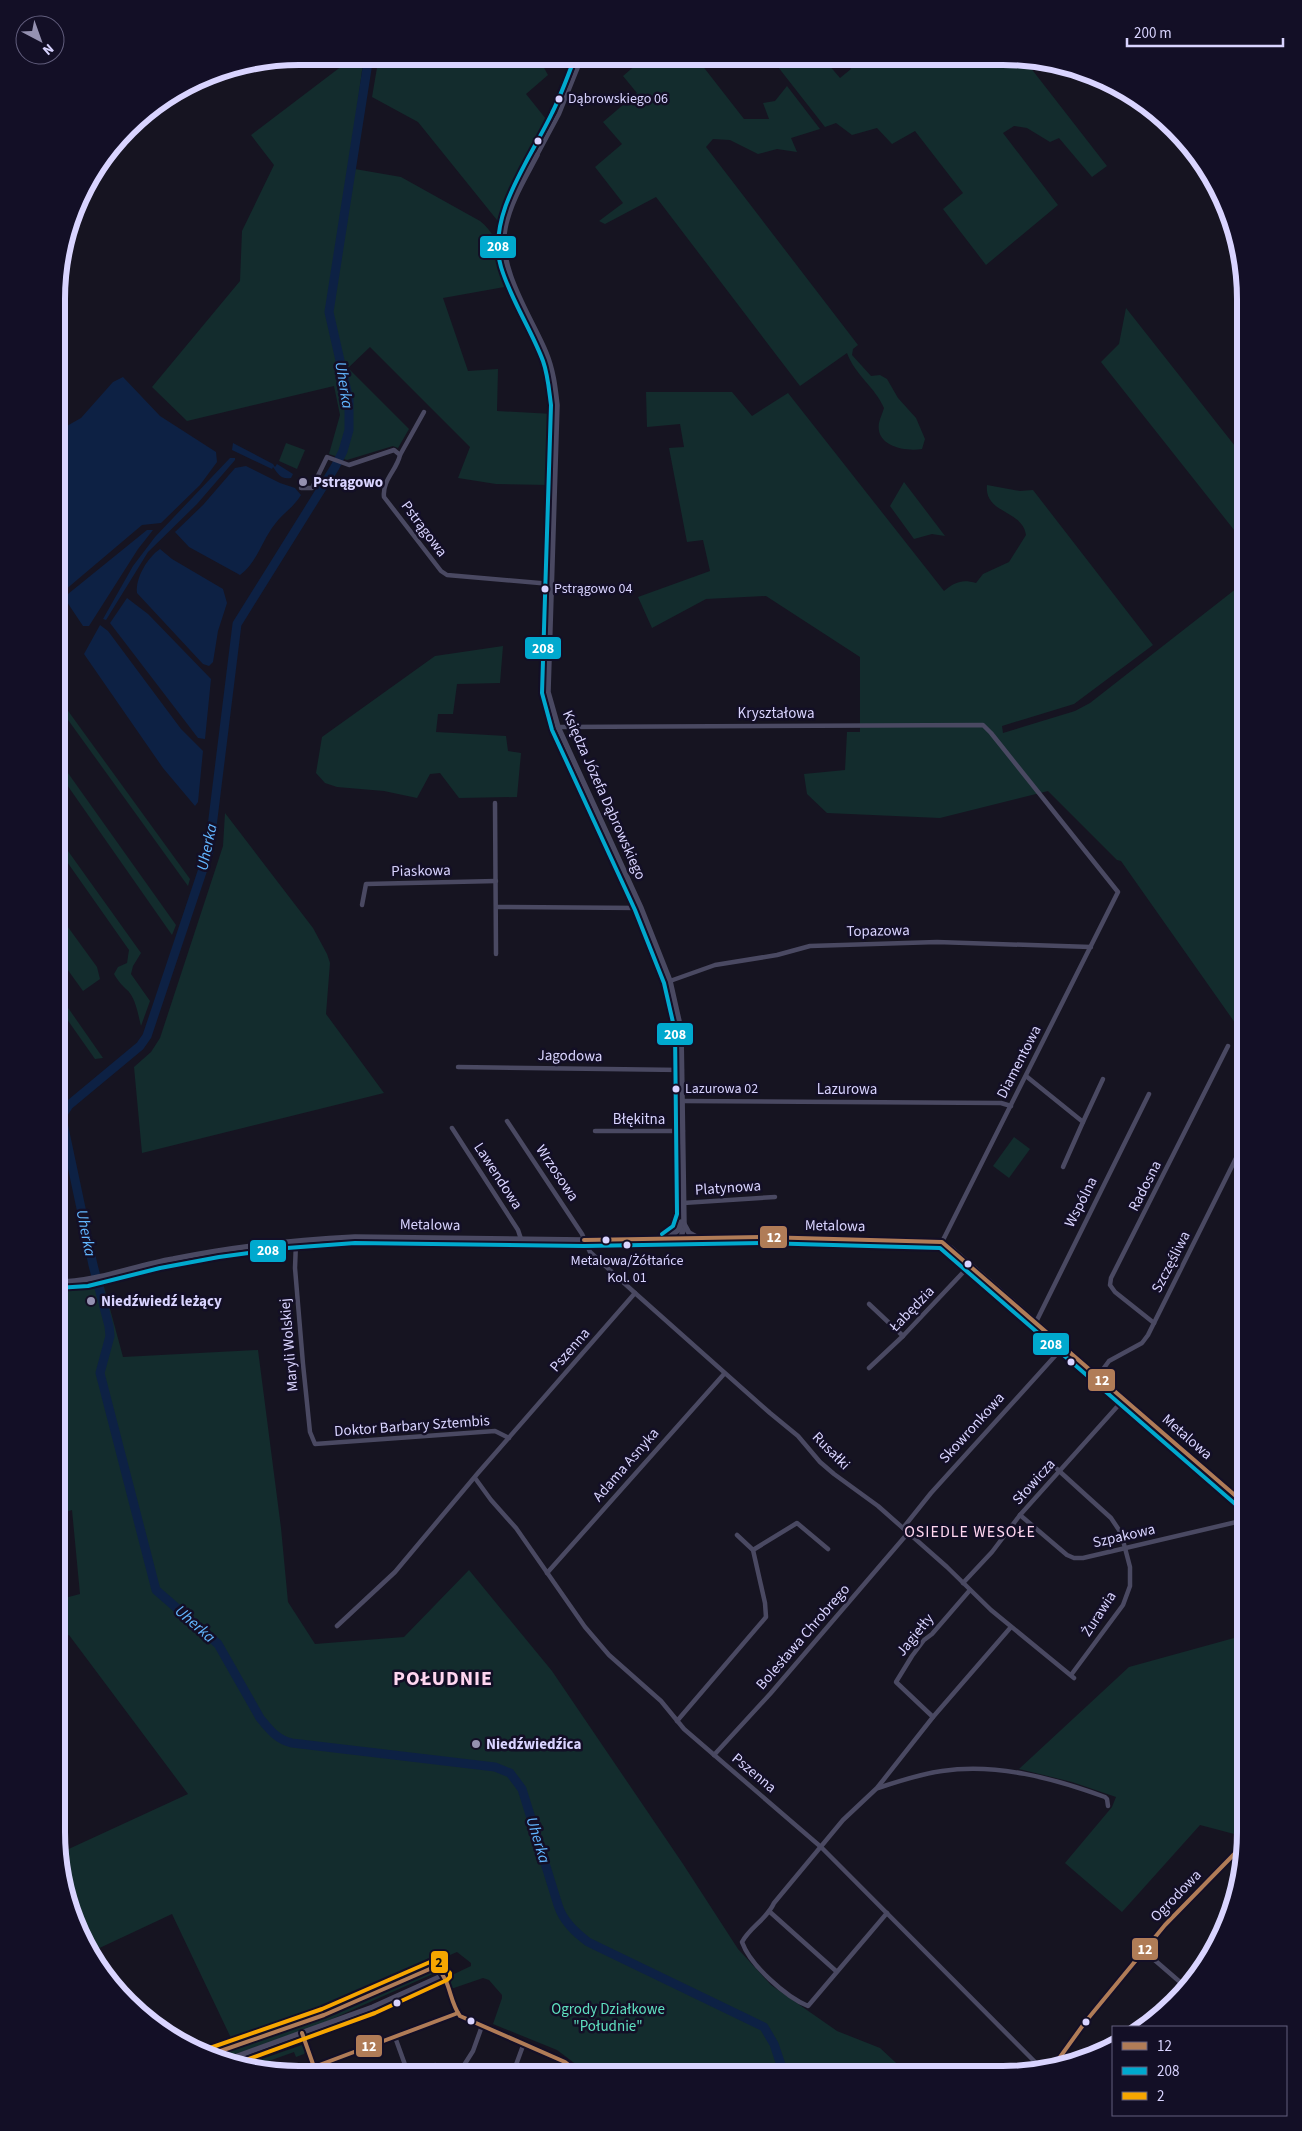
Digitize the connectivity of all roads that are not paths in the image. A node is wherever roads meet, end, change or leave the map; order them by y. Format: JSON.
{"nodes":[{"id":1,"x":579,"y":65,"type":"edge"},
{"id":2,"x":537,"y":155,"type":"joint"},
{"id":3,"x":424,"y":412,"type":"dead end"},
{"id":4,"x":400,"y":455,"type":"junction"},
{"id":5,"x":301,"y":488,"type":"dead end"},
{"id":6,"x":551,"y":584,"type":"junction"},
{"id":7,"x":558,"y":727,"type":"junction"},
{"id":8,"x":495,"y":803,"type":"dead end"},
{"id":9,"x":496,"y":881,"type":"junction"},
{"id":10,"x":1118,"y":892,"type":"joint"},
{"id":11,"x":362,"y":905,"type":"dead end"},
{"id":12,"x":497,"y":907,"type":"junction"},
{"id":13,"x":640,"y":908,"type":"junction"},
{"id":14,"x":1091,"y":947,"type":"junction"},
{"id":15,"x":496,"y":954,"type":"dead end"},
{"id":16,"x":670,"y":981,"type":"junction"},
{"id":17,"x":1228,"y":1046,"type":"dead end"},
{"id":18,"x":458,"y":1068,"type":"dead end"},
{"id":19,"x":682,"y":1070,"type":"junction"},
{"id":20,"x":1026,"y":1076,"type":"junction"},
{"id":21,"x":1103,"y":1079,"type":"dead end"},
{"id":22,"x":1150,"y":1094,"type":"dead end"},
{"id":23,"x":682,"y":1100,"type":"junction"},
{"id":24,"x":1011,"y":1106,"type":"junction"},
{"id":25,"x":507,"y":1121,"type":"dead end"},
{"id":26,"x":1083,"y":1122,"type":"junction"},
{"id":27,"x":452,"y":1128,"type":"dead end"},
{"id":28,"x":595,"y":1131,"type":"dead end"},
{"id":29,"x":682,"y":1131,"type":"junction"},
{"id":30,"x":1237,"y":1158,"type":"edge"},
{"id":31,"x":1063,"y":1167,"type":"dead end"},
{"id":32,"x":774,"y":1197,"type":"dead end"},
{"id":33,"x":682,"y":1203,"type":"junction"},
{"id":34,"x":683,"y":1215,"type":"junction"},
{"id":35,"x":684,"y":1224,"type":"junction"},
{"id":36,"x":678,"y":1230,"type":"junction"},
{"id":37,"x":698,"y":1238,"type":"junction"},
{"id":38,"x":521,"y":1239,"type":"junction"},
{"id":39,"x":666,"y":1239,"type":"junction"},
{"id":40,"x":681,"y":1239,"type":"junction"},
{"id":41,"x":584,"y":1240,"type":"junction"},
{"id":42,"x":296,"y":1242,"type":"junction"},
{"id":43,"x":942,"y":1242,"type":"junction"},
{"id":44,"x":970,"y":1265,"type":"junction"},
{"id":45,"x":65,"y":1282,"type":"edge"},
{"id":46,"x":634,"y":1293,"type":"junction"},
{"id":47,"x":869,"y":1304,"type":"dead end"},
{"id":48,"x":1036,"y":1322,"type":"junction"},
{"id":49,"x":1154,"y":1323,"type":"junction"},
{"id":50,"x":904,"y":1336,"type":"junction"},
{"id":51,"x":1064,"y":1346,"type":"junction"},
{"id":52,"x":869,"y":1368,"type":"dead end"},
{"id":53,"x":724,"y":1374,"type":"junction"},
{"id":54,"x":1098,"y":1376,"type":"junction"},
{"id":55,"x":1124,"y":1398,"type":"junction"},
{"id":56,"x":509,"y":1438,"type":"junction"},
{"id":57,"x":315,"y":1444,"type":"joint"},
{"id":58,"x":1058,"y":1470,"type":"junction"},
{"id":59,"x":475,"y":1478,"type":"junction"},
{"id":60,"x":1237,"y":1497,"type":"edge"},
{"id":61,"x":1020,"y":1515,"type":"junction"},
{"id":62,"x":1237,"y":1522,"type":"edge"},
{"id":63,"x":903,"y":1528,"type":"junction"},
{"id":64,"x":908,"y":1532,"type":"junction"},
{"id":65,"x":737,"y":1535,"type":"dead end"},
{"id":66,"x":1125,"y":1548,"type":"junction"},
{"id":67,"x":828,"y":1549,"type":"dead end"},
{"id":68,"x":753,"y":1550,"type":"junction"},
{"id":69,"x":547,"y":1573,"type":"junction"},
{"id":70,"x":962,"y":1583,"type":"junction"},
{"id":71,"x":970,"y":1590,"type":"junction"},
{"id":72,"x":337,"y":1626,"type":"dead end"},
{"id":73,"x":1010,"y":1626,"type":"junction"},
{"id":74,"x":1072,"y":1677,"type":"joint"},
{"id":75,"x":933,"y":1717,"type":"junction"},
{"id":76,"x":677,"y":1721,"type":"junction"},
{"id":77,"x":714,"y":1756,"type":"junction"},
{"id":78,"x":877,"y":1788,"type":"junction"},
{"id":79,"x":1108,"y":1806,"type":"dead end"},
{"id":80,"x":821,"y":1847,"type":"junction"},
{"id":81,"x":1236,"y":1852,"type":"edge"},
{"id":82,"x":770,"y":1912,"type":"junction"},
{"id":83,"x":887,"y":1913,"type":"junction"},
{"id":84,"x":1144,"y":1950,"type":"junction"},
{"id":85,"x":836,"y":1971,"type":"junction"},
{"id":86,"x":444,"y":1975,"type":"junction"},
{"id":87,"x":1183,"y":1982,"type":"edge"},
{"id":88,"x":458,"y":2013,"type":"junction"},
{"id":89,"x":421,"y":2021,"type":"dead end"},
{"id":90,"x":482,"y":2026,"type":"junction"},
{"id":91,"x":423,"y":2027,"type":"junction"},
{"id":92,"x":302,"y":2034,"type":"junction"},
{"id":93,"x":395,"y":2037,"type":"junction"},
{"id":94,"x":524,"y":2043,"type":"junction"},
{"id":95,"x":219,"y":2052,"type":"edge"},
{"id":96,"x":235,"y":2057,"type":"edge"},
{"id":97,"x":1059,"y":2059,"type":"edge"},
{"id":98,"x":565,"y":2062,"type":"junction"},
{"id":99,"x":1036,"y":2063,"type":"edge"},
{"id":100,"x":314,"y":2066,"type":"edge"},
{"id":101,"x":316,"y":2066,"type":"edge"},
{"id":102,"x":405,"y":2066,"type":"edge"},
{"id":103,"x":464,"y":2066,"type":"edge"},
{"id":104,"x":516,"y":2066,"type":"edge"},
{"id":105,"x":563,"y":2066,"type":"edge"},
{"id":106,"x":570,"y":2066,"type":"edge"}],
"edges":[{"from":1,"to":2,"type":"street"},
{"from":2,"to":6,"type":"street","name":"Księdza Józefa Dąbrowskiego"},
{"from":3,"to":4,"type":"street","name":"Pstrągowa"},
{"from":4,"to":5,"type":"street"},
{"from":4,"to":6,"type":"street","name":"Pstrągowa"},
{"from":6,"to":7,"type":"street","name":"Księdza Józefa Dąbrowskiego"},
{"from":7,"to":10,"type":"street","name":"Kryształowa"},
{"from":7,"to":13,"type":"street","name":"Księdza Józefa Dąbrowskiego"},
{"from":8,"to":9,"type":"street"},
{"from":9,"to":11,"type":"street","name":"Piaskowa"},
{"from":9,"to":12,"type":"street"},
{"from":10,"to":14,"type":"street","name":"Diamentowa"},
{"from":12,"to":13,"type":"street"},
{"from":12,"to":15,"type":"street"},
{"from":13,"to":16,"type":"street","name":"Księdza Józefa Dąbrowskiego"},
{"from":14,"to":16,"type":"street","name":"Topazowa"},
{"from":14,"to":20,"type":"street","name":"Diamentowa"},
{"from":16,"to":19,"type":"street","name":"Księdza Józefa Dąbrowskiego"},
{"from":17,"to":49,"type":"street","name":"Radosna"},
{"from":18,"to":19,"type":"street","name":"Jagodowa"},
{"from":19,"to":23,"type":"street","name":"Księdza Józefa Dąbrowskiego"},
{"from":20,"to":24,"type":"street","name":"Diamentowa"},
{"from":20,"to":26,"type":"street"},
{"from":21,"to":26,"type":"street"},
{"from":22,"to":48,"type":"street","name":"Wspólna"},
{"from":23,"to":24,"type":"street","name":"Lazurowa"},
{"from":23,"to":29,"type":"street","name":"Księdza Józefa Dąbrowskiego"},
{"from":24,"to":43,"type":"street","name":"Diamentowa"},
{"from":25,"to":41,"type":"street","name":"Wrzosowa"},
{"from":26,"to":31,"type":"street"},
{"from":27,"to":38,"type":"street","name":"Lawendowa"},
{"from":28,"to":29,"type":"street","name":"Błękitna"},
{"from":29,"to":33,"type":"street","name":"Księdza Józefa Dąbrowskiego"},
{"from":30,"to":49,"type":"street","name":"Szczęśliwa"},
{"from":32,"to":33,"type":"street","name":"Platynowa"},
{"from":33,"to":34,"type":"street","name":"Księdza Józefa Dąbrowskiego"},
{"from":34,"to":35,"type":"street","name":"Księdza Józefa Dąbrowskiego"},
{"from":34,"to":36,"type":"street","name":"Księdza Józefa Dąbrowskiego"},
{"from":35,"to":37,"type":"street"},
{"from":35,"to":40,"type":"street","name":"Księdza Józefa Dąbrowskiego"},
{"from":36,"to":39,"type":"street"},
{"from":36,"to":40,"type":"street"},
{"from":37,"to":40,"type":"street","name":"Metalowa"},
{"from":37,"to":43,"type":"street","name":"Metalowa"},
{"from":38,"to":41,"type":"street","name":"Metalowa"},
{"from":38,"to":42,"type":"street","name":"Metalowa"},
{"from":39,"to":40,"type":"street","name":"Metalowa"},
{"from":39,"to":41,"type":"street","name":"Metalowa"},
{"from":41,"to":46,"type":"street"},
{"from":42,"to":45,"type":"street","name":"Metalowa"},
{"from":42,"to":57,"type":"street","name":"Maryli Wolskiej"},
{"from":43,"to":44,"type":"street","name":"Metalowa"},
{"from":44,"to":48,"type":"street","name":"Metalowa"},
{"from":44,"to":50,"type":"street","name":"Łabędzia"},
{"from":46,"to":53,"type":"street","name":"Rusałki"},
{"from":46,"to":56,"type":"street","name":"Pszenna"},
{"from":47,"to":50,"type":"street"},
{"from":48,"to":51,"type":"street","name":"Metalowa"},
{"from":49,"to":54,"type":"street","name":"Szczęśliwa"},
{"from":50,"to":52,"type":"street","name":"Łabędzia"},
{"from":51,"to":54,"type":"street","name":"Metalowa"},
{"from":51,"to":63,"type":"street","name":"Skowronkowa"},
{"from":53,"to":63,"type":"street","name":"Rusałki"},
{"from":53,"to":69,"type":"street","name":"Adama Asnyka"},
{"from":54,"to":55,"type":"street","name":"Metalowa"},
{"from":55,"to":58,"type":"street","name":"Słowicza"},
{"from":55,"to":60,"type":"street","name":"Metalowa"},
{"from":56,"to":57,"type":"street","name":"Doktor Barbary Sztembis"},
{"from":56,"to":59,"type":"street","name":"Pszenna"},
{"from":58,"to":61,"type":"street","name":"Słowicza"},
{"from":58,"to":66,"type":"street","name":"Żurawia"},
{"from":59,"to":69,"type":"street","name":"Pszenna"},
{"from":59,"to":72,"type":"street","name":"Pszenna"},
{"from":61,"to":66,"type":"street","name":"Szpakowa"},
{"from":61,"to":70,"type":"street","name":"Słowicza"},
{"from":62,"to":66,"type":"street","name":"Szpakowa"},
{"from":63,"to":64,"type":"street","name":"Rusałki"},
{"from":64,"to":70,"type":"street","name":"Rusałki"},
{"from":64,"to":77,"type":"street","name":"Bolesława Chrobrego"},
{"from":65,"to":68,"type":"street"},
{"from":66,"to":74,"type":"street","name":"Żurawia"},
{"from":67,"to":68,"type":"street"},
{"from":68,"to":76,"type":"street"},
{"from":69,"to":76,"type":"street","name":"Pszenna"},
{"from":70,"to":71,"type":"street","name":"Rusałki"},
{"from":71,"to":73,"type":"street","name":"Rusałki"},
{"from":71,"to":75,"type":"street","name":"Jagiełły"},
{"from":73,"to":74,"type":"street","name":"Rusałki"},
{"from":73,"to":75,"type":"street"},
{"from":75,"to":78,"type":"street"},
{"from":76,"to":77,"type":"street","name":"Pszenna"},
{"from":77,"to":80,"type":"street","name":"Pszenna"},
{"from":78,"to":79,"type":"street"},
{"from":78,"to":80,"type":"street"},
{"from":80,"to":82,"type":"street"},
{"from":80,"to":83,"type":"street","name":"Pszenna"},
{"from":81,"to":84,"type":"street","name":"Ogrodowa"},
{"from":82,"to":85,"type":"street"},
{"from":82,"to":85,"type":"street"},
{"from":83,"to":85,"type":"street"},
{"from":83,"to":99,"type":"street","name":"Pszenna"},
{"from":84,"to":87,"type":"street"},
{"from":84,"to":97,"type":"street","name":"Ogrodowa"},
{"from":86,"to":88,"type":"street"},
{"from":86,"to":92,"type":"street"},
{"from":86,"to":95,"type":"street"},
{"from":88,"to":90,"type":"street"},
{"from":88,"to":91,"type":"street"},
{"from":89,"to":91,"type":"street"},
{"from":90,"to":94,"type":"street"},
{"from":90,"to":103,"type":"street"},
{"from":91,"to":93,"type":"street"},
{"from":92,"to":96,"type":"street"},
{"from":92,"to":100,"type":"street"},
{"from":93,"to":101,"type":"street"},
{"from":93,"to":102,"type":"street"},
{"from":94,"to":98,"type":"street"},
{"from":94,"to":104,"type":"street"},
{"from":98,"to":105,"type":"street"},
{"from":98,"to":106,"type":"street"}]}
